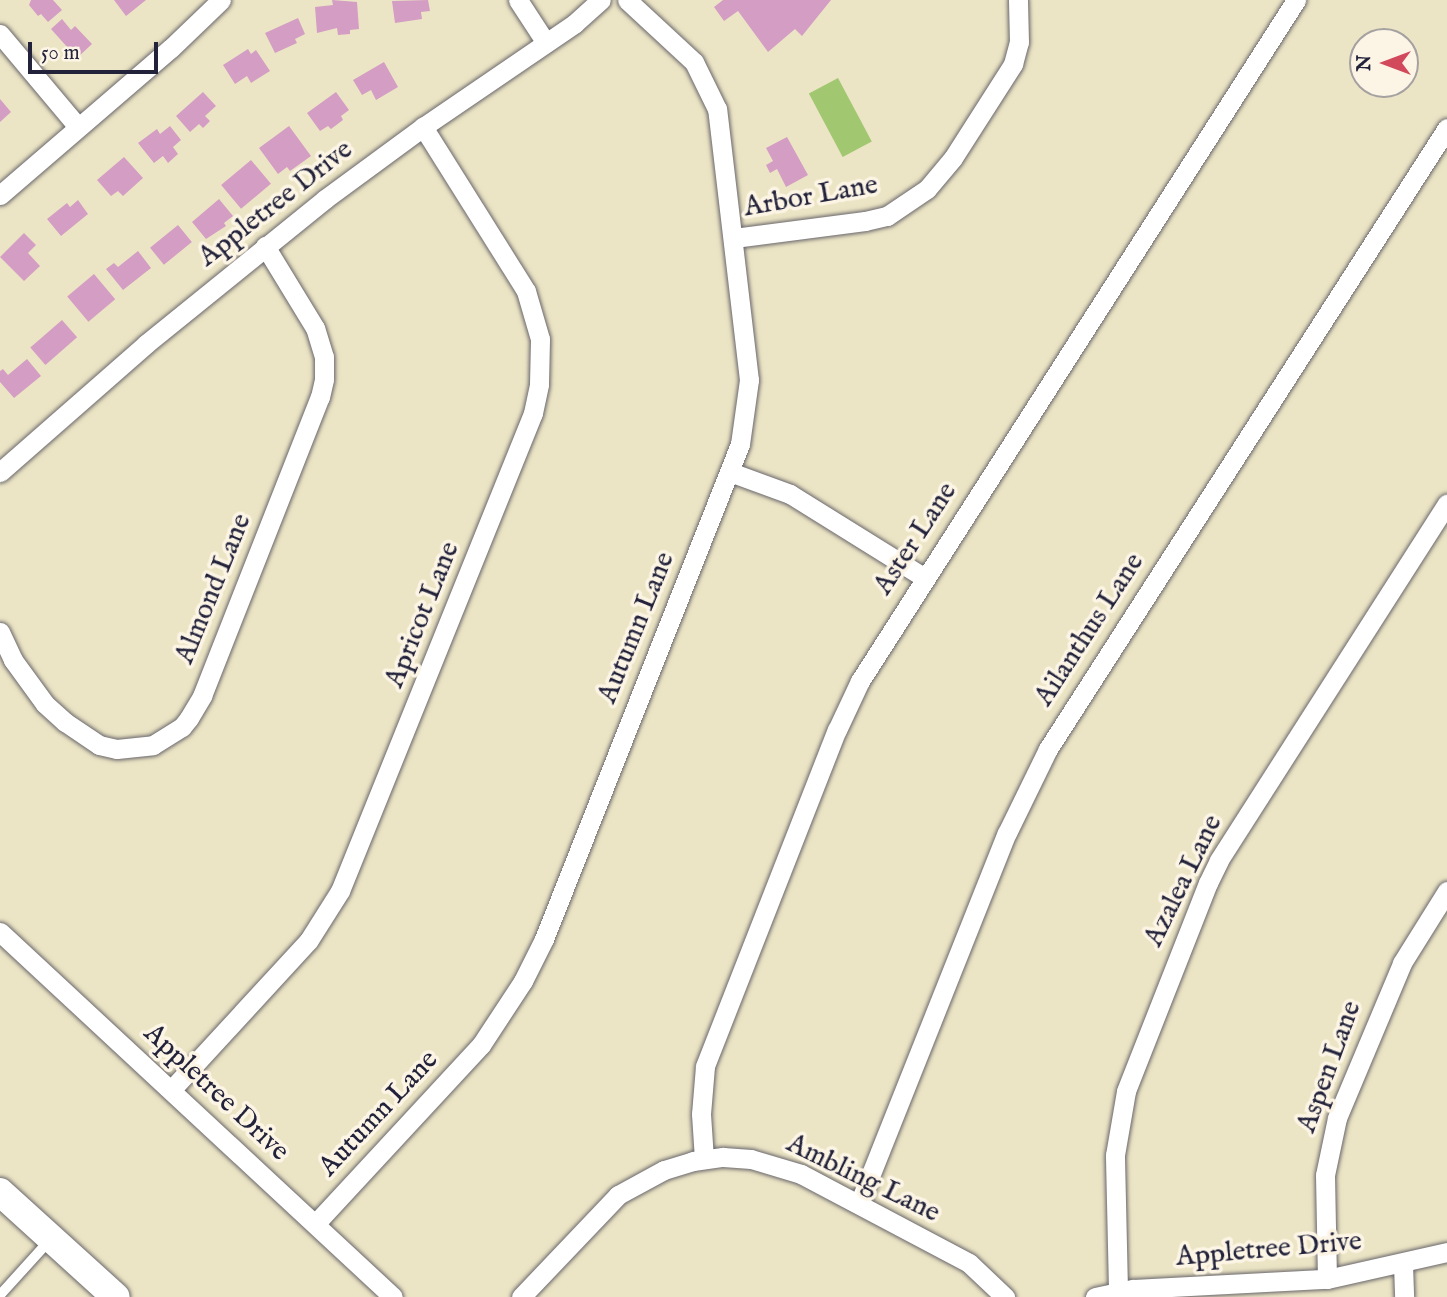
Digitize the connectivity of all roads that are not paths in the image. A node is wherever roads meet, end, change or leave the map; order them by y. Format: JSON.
{"nodes":[{"id":1,"x":221,"y":0,"type":"edge"},
{"id":2,"x":518,"y":0,"type":"edge"},
{"id":3,"x":601,"y":0,"type":"edge"},
{"id":4,"x":627,"y":0,"type":"edge"},
{"id":5,"x":1018,"y":0,"type":"edge"},
{"id":6,"x":1296,"y":0,"type":"edge"},
{"id":7,"x":0,"y":34,"type":"edge"},
{"id":8,"x":546,"y":43,"type":"junction"},
{"id":9,"x":78,"y":127,"type":"junction"},
{"id":10,"x":423,"y":127,"type":"junction"},
{"id":11,"x":1447,"y":128,"type":"edge"},
{"id":12,"x":0,"y":195,"type":"edge"},
{"id":13,"x":734,"y":238,"type":"junction"},
{"id":14,"x":265,"y":246,"type":"junction"},
{"id":15,"x":0,"y":472,"type":"edge"},
{"id":16,"x":730,"y":472,"type":"junction"},
{"id":17,"x":1447,"y":504,"type":"edge"},
{"id":18,"x":925,"y":578,"type":"junction"},
{"id":19,"x":0,"y":632,"type":"edge"},
{"id":20,"x":1447,"y":891,"type":"edge"},
{"id":21,"x":0,"y":932,"type":"edge"},
{"id":22,"x":172,"y":1090,"type":"junction"},
{"id":23,"x":704,"y":1159,"type":"junction"},
{"id":24,"x":0,"y":1192,"type":"edge"},
{"id":25,"x":859,"y":1204,"type":"junction"},
{"id":26,"x":316,"y":1223,"type":"junction"},
{"id":27,"x":51,"y":1238,"type":"junction"},
{"id":28,"x":1447,"y":1252,"type":"edge"},
{"id":29,"x":1403,"y":1264,"type":"junction"},
{"id":30,"x":1327,"y":1279,"type":"junction"},
{"id":31,"x":1118,"y":1290,"type":"junction"},
{"id":32,"x":0,"y":1295,"type":"edge"},
{"id":33,"x":116,"y":1297,"type":"edge"},
{"id":34,"x":393,"y":1297,"type":"edge"},
{"id":35,"x":520,"y":1297,"type":"edge"},
{"id":36,"x":1005,"y":1297,"type":"edge"},
{"id":37,"x":1095,"y":1297,"type":"edge"},
{"id":38,"x":1404,"y":1297,"type":"edge"}],
"edges":[{"from":1,"to":9,"type":"street"},
{"from":2,"to":8,"type":"street"},
{"from":3,"to":8,"type":"street","name":"Appletree Drive"},
{"from":4,"to":13,"type":"street","name":"Autumn Lane"},
{"from":5,"to":13,"type":"street","name":"Arbor Lane"},
{"from":6,"to":18,"type":"street","name":"Aster Lane"},
{"from":7,"to":9,"type":"street"},
{"from":8,"to":10,"type":"street","name":"Appletree Drive"},
{"from":9,"to":12,"type":"street"},
{"from":10,"to":14,"type":"street","name":"Appletree Drive"},
{"from":10,"to":22,"type":"street","name":"Apricot Lane"},
{"from":11,"to":25,"type":"street","name":"Ailanthus Lane"},
{"from":13,"to":16,"type":"street","name":"Autumn Lane"},
{"from":14,"to":15,"type":"street","name":"Appletree Drive"},
{"from":14,"to":19,"type":"street","name":"Almond Lane"},
{"from":16,"to":18,"type":"street"},
{"from":16,"to":26,"type":"street","name":"Autumn Lane"},
{"from":17,"to":31,"type":"street","name":"Azalea Lane"},
{"from":18,"to":23,"type":"street","name":"Aster Lane"},
{"from":20,"to":30,"type":"street","name":"Aspen Lane"},
{"from":21,"to":22,"type":"street","name":"Appletree Drive"},
{"from":22,"to":26,"type":"street","name":"Appletree Drive"},
{"from":23,"to":25,"type":"street","name":"Ambling Lane"},
{"from":23,"to":35,"type":"street","name":"Ambling Lane"},
{"from":24,"to":27,"type":"main road"},
{"from":25,"to":36,"type":"street","name":"Ambling Lane"},
{"from":26,"to":34,"type":"street","name":"Appletree Drive"},
{"from":27,"to":32,"type":"lane"},
{"from":27,"to":33,"type":"main road"},
{"from":28,"to":29,"type":"street","name":"Appletree Drive"},
{"from":29,"to":30,"type":"street","name":"Appletree Drive"},
{"from":29,"to":38,"type":"street"},
{"from":30,"to":31,"type":"street","name":"Appletree Drive"},
{"from":31,"to":37,"type":"street","name":"Appletree Drive"}]}
